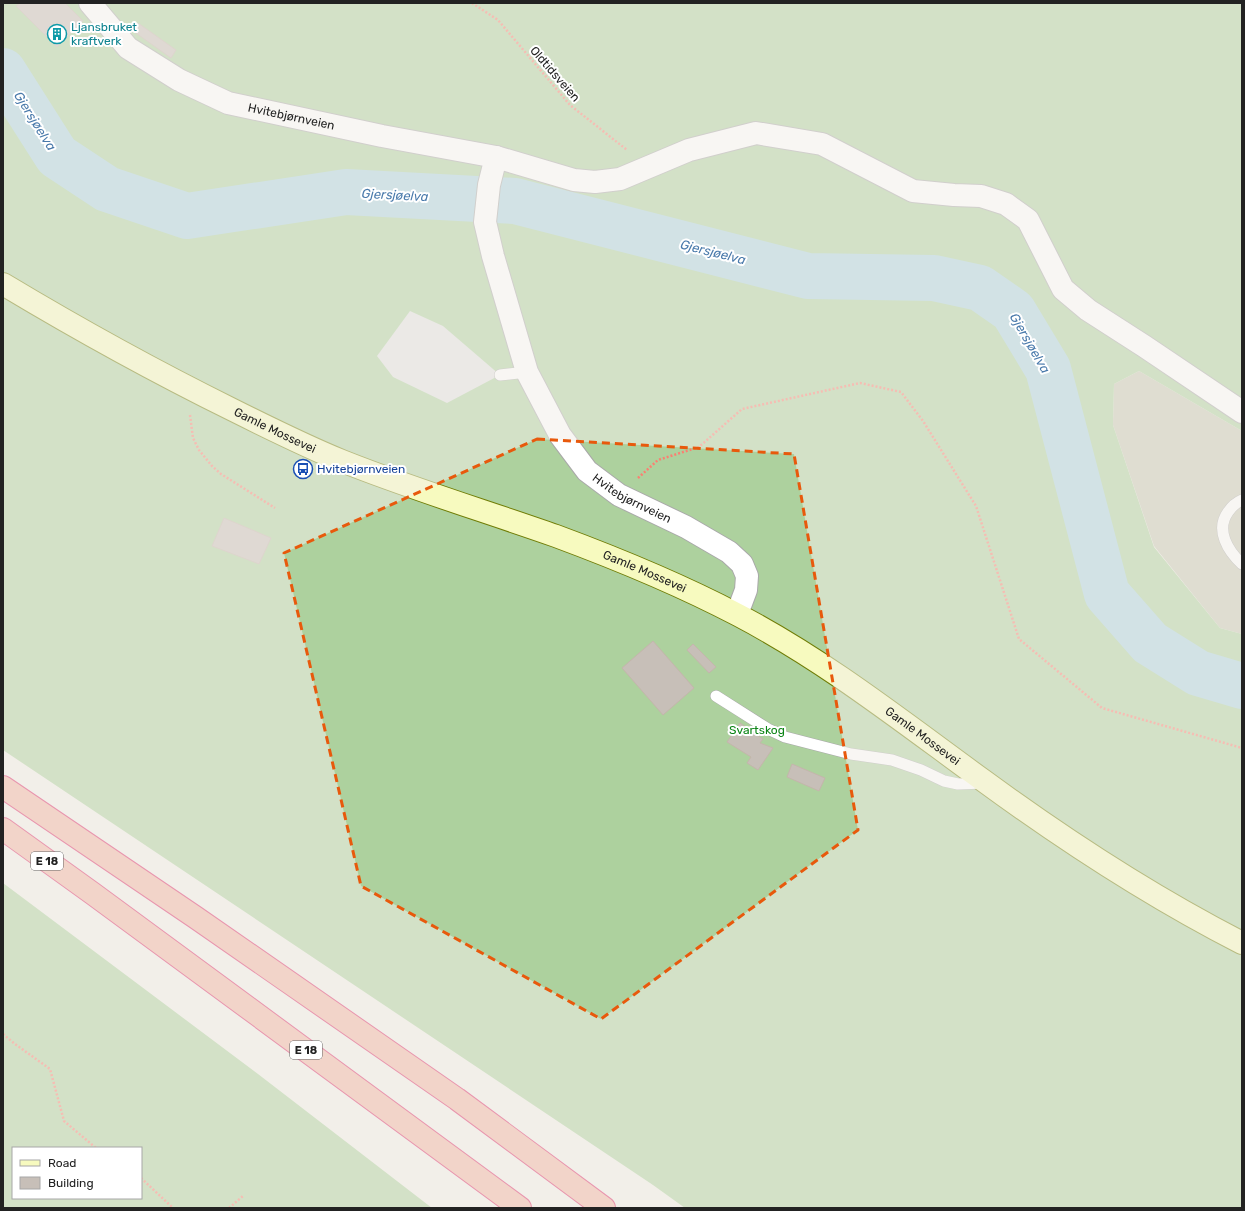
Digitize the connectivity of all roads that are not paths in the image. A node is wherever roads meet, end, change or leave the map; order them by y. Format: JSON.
{"nodes":[{"id":1,"x":90,"y":3,"type":"edge"},
{"id":2,"x":496,"y":157,"type":"junction"},
{"id":3,"x":3,"y":284,"type":"edge"},
{"id":4,"x":527,"y":372,"type":"junction"},
{"id":5,"x":500,"y":375,"type":"dead end"},
{"id":6,"x":1242,"y":412,"type":"edge"},
{"id":7,"x":1242,"y":500,"type":"edge"},
{"id":8,"x":1242,"y":564,"type":"edge"},
{"id":9,"x":737,"y":614,"type":"junction"},
{"id":10,"x":716,"y":696,"type":"dead end"},
{"id":11,"x":986,"y":783,"type":"junction"},
{"id":12,"x":3,"y":787,"type":"edge"},
{"id":13,"x":3,"y":829,"type":"edge"},
{"id":14,"x":1242,"y":943,"type":"edge"},
{"id":15,"x":520,"y":1208,"type":"edge"},
{"id":16,"x":604,"y":1208,"type":"edge"}],
"edges":[{"from":1,"to":2,"type":"street","name":"Hvitebjørnveien"},
{"from":2,"to":4,"type":"street","name":"Hvitebjørnveien"},
{"from":2,"to":6,"type":"street","name":"Hvitebjørnveien"},
{"from":3,"to":9,"type":"main road","name":"Gamle Mossevei"},
{"from":4,"to":5,"type":"lane"},
{"from":4,"to":9,"type":"street","name":"Hvitebjørnveien"},
{"from":7,"to":8,"type":"lane"},
{"from":9,"to":11,"type":"main road","name":"Gamle Mossevei"},
{"from":10,"to":11,"type":"lane"},
{"from":11,"to":14,"type":"main road","name":"Gamle Mossevei"},
{"from":12,"to":16,"type":"highway"},
{"from":13,"to":15,"type":"highway","number":"E 18"}]}
